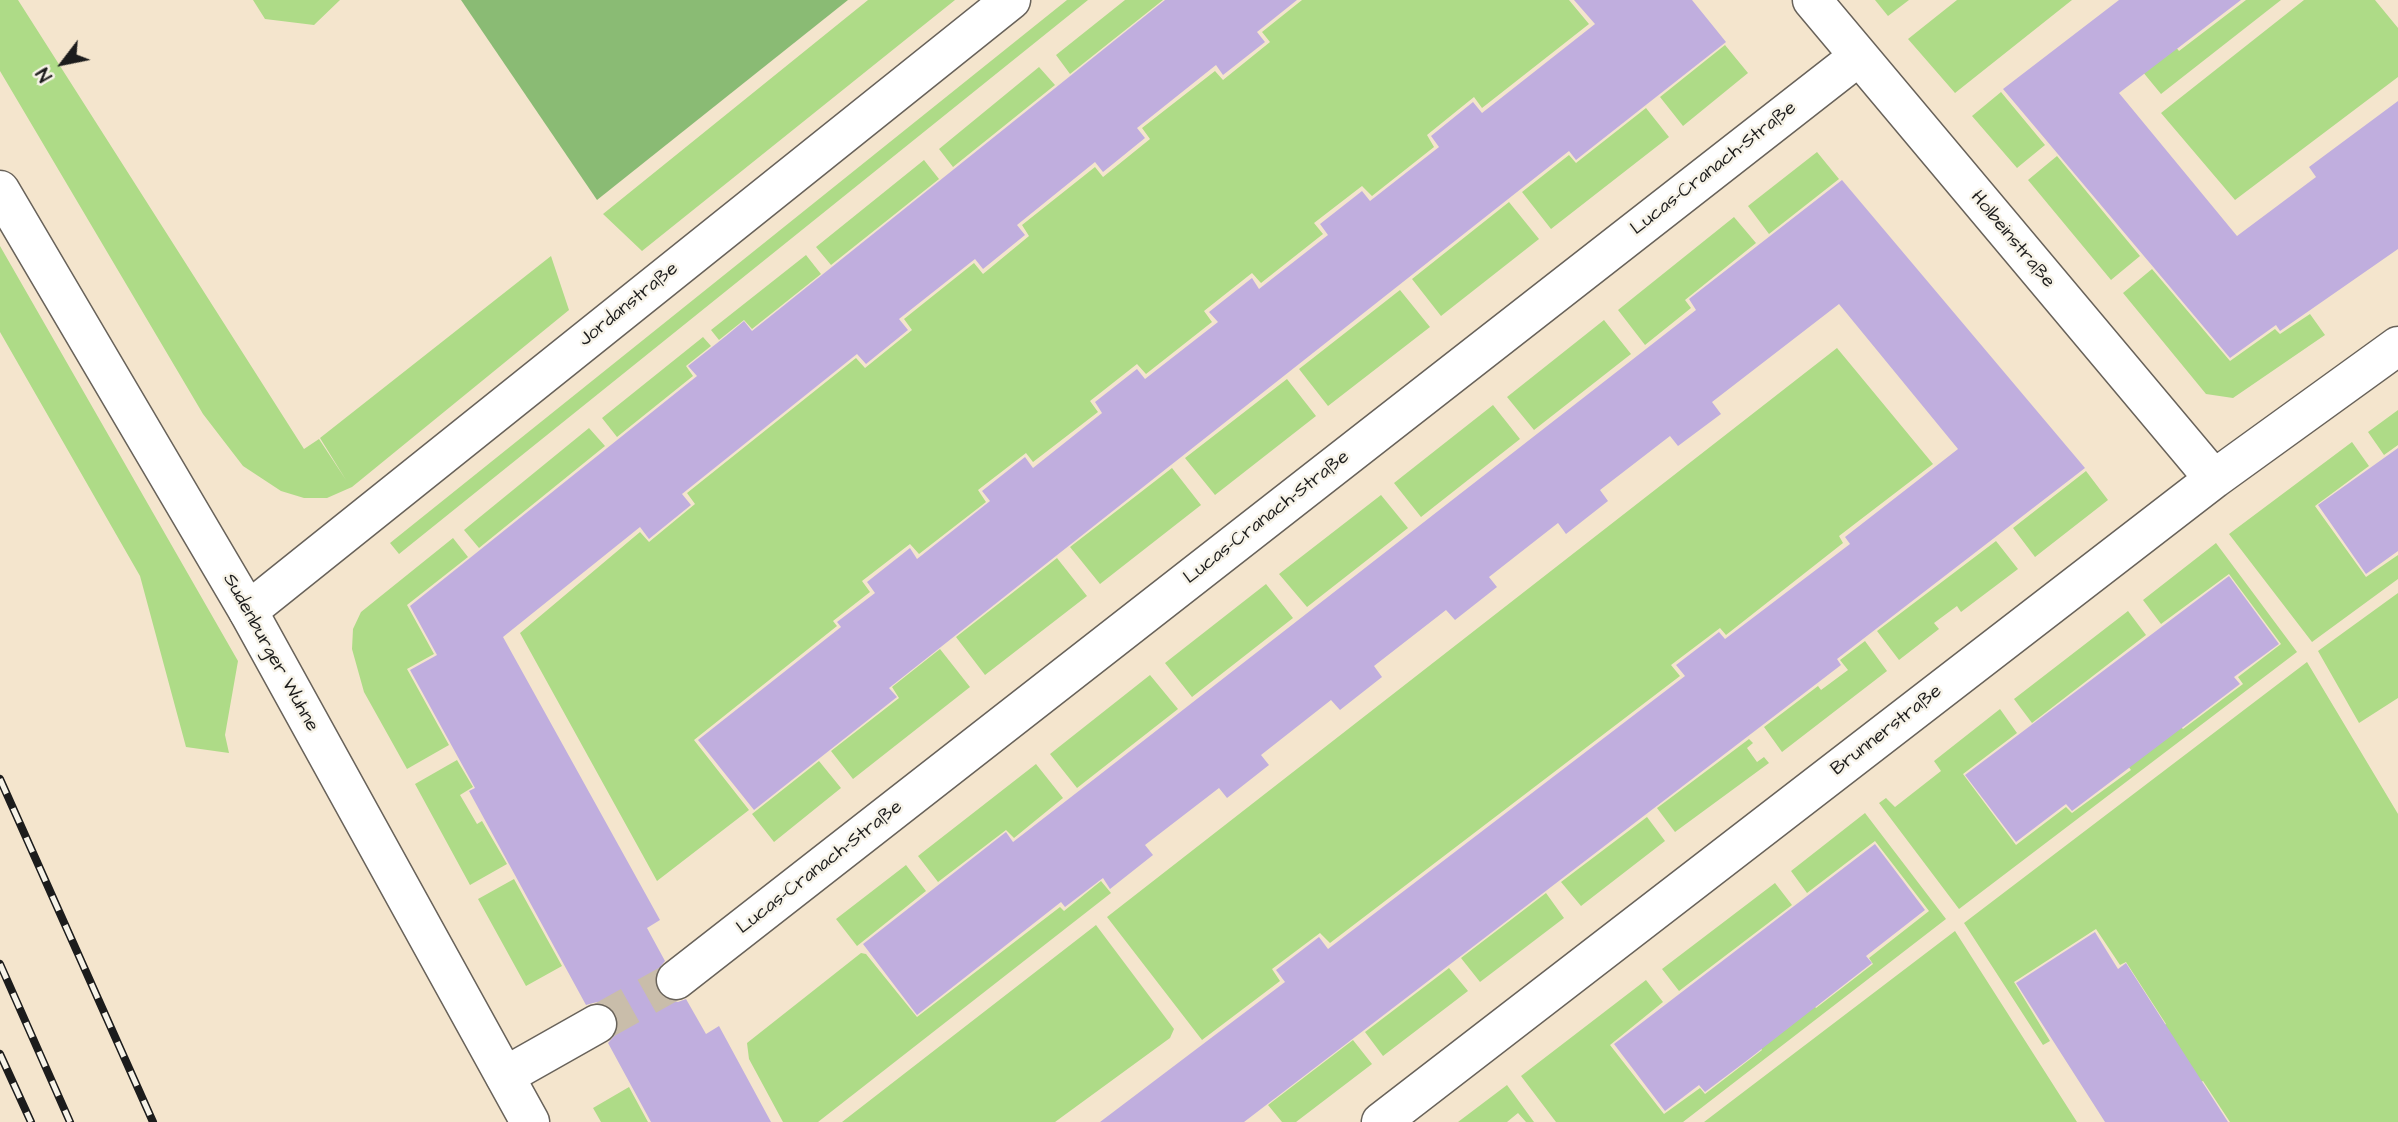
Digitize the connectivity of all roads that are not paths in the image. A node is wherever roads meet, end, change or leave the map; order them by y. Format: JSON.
{"nodes":[{"id":1,"x":1011,"y":0,"type":"edge"},
{"id":2,"x":1812,"y":0,"type":"edge"},
{"id":3,"x":1858,"y":57,"type":"junction"},
{"id":4,"x":0,"y":190,"type":"edge"},
{"id":5,"x":2398,"y":346,"type":"edge"},
{"id":6,"x":2214,"y":479,"type":"junction"},
{"id":7,"x":248,"y":611,"type":"junction"},
{"id":8,"x":676,"y":980,"type":"tunnel mouth"},
{"id":9,"x":597,"y":1024,"type":"tunnel mouth"},
{"id":10,"x":505,"y":1076,"type":"junction"},
{"id":11,"x":530,"y":1122,"type":"edge"},
{"id":12,"x":1381,"y":1122,"type":"edge"}],
"edges":[{"from":1,"to":7,"type":"street","name":"Jordanstraße"},
{"from":2,"to":3,"type":"street","name":"Holbeinstraße"},
{"from":3,"to":6,"type":"street","name":"Holbeinstraße"},
{"from":3,"to":8,"type":"street","name":"Lucas-Cranach-Straße"},
{"from":4,"to":7,"type":"street","name":"Sudenburger Wuhne"},
{"from":5,"to":6,"type":"street","name":"Brunnerstraße"},
{"from":6,"to":12,"type":"street","name":"Brunnerstraße"},
{"from":7,"to":10,"type":"street","name":"Sudenburger Wuhne"},
{"from":9,"to":10,"type":"street"},
{"from":10,"to":11,"type":"street","name":"Sudenburger Wuhne"}]}
